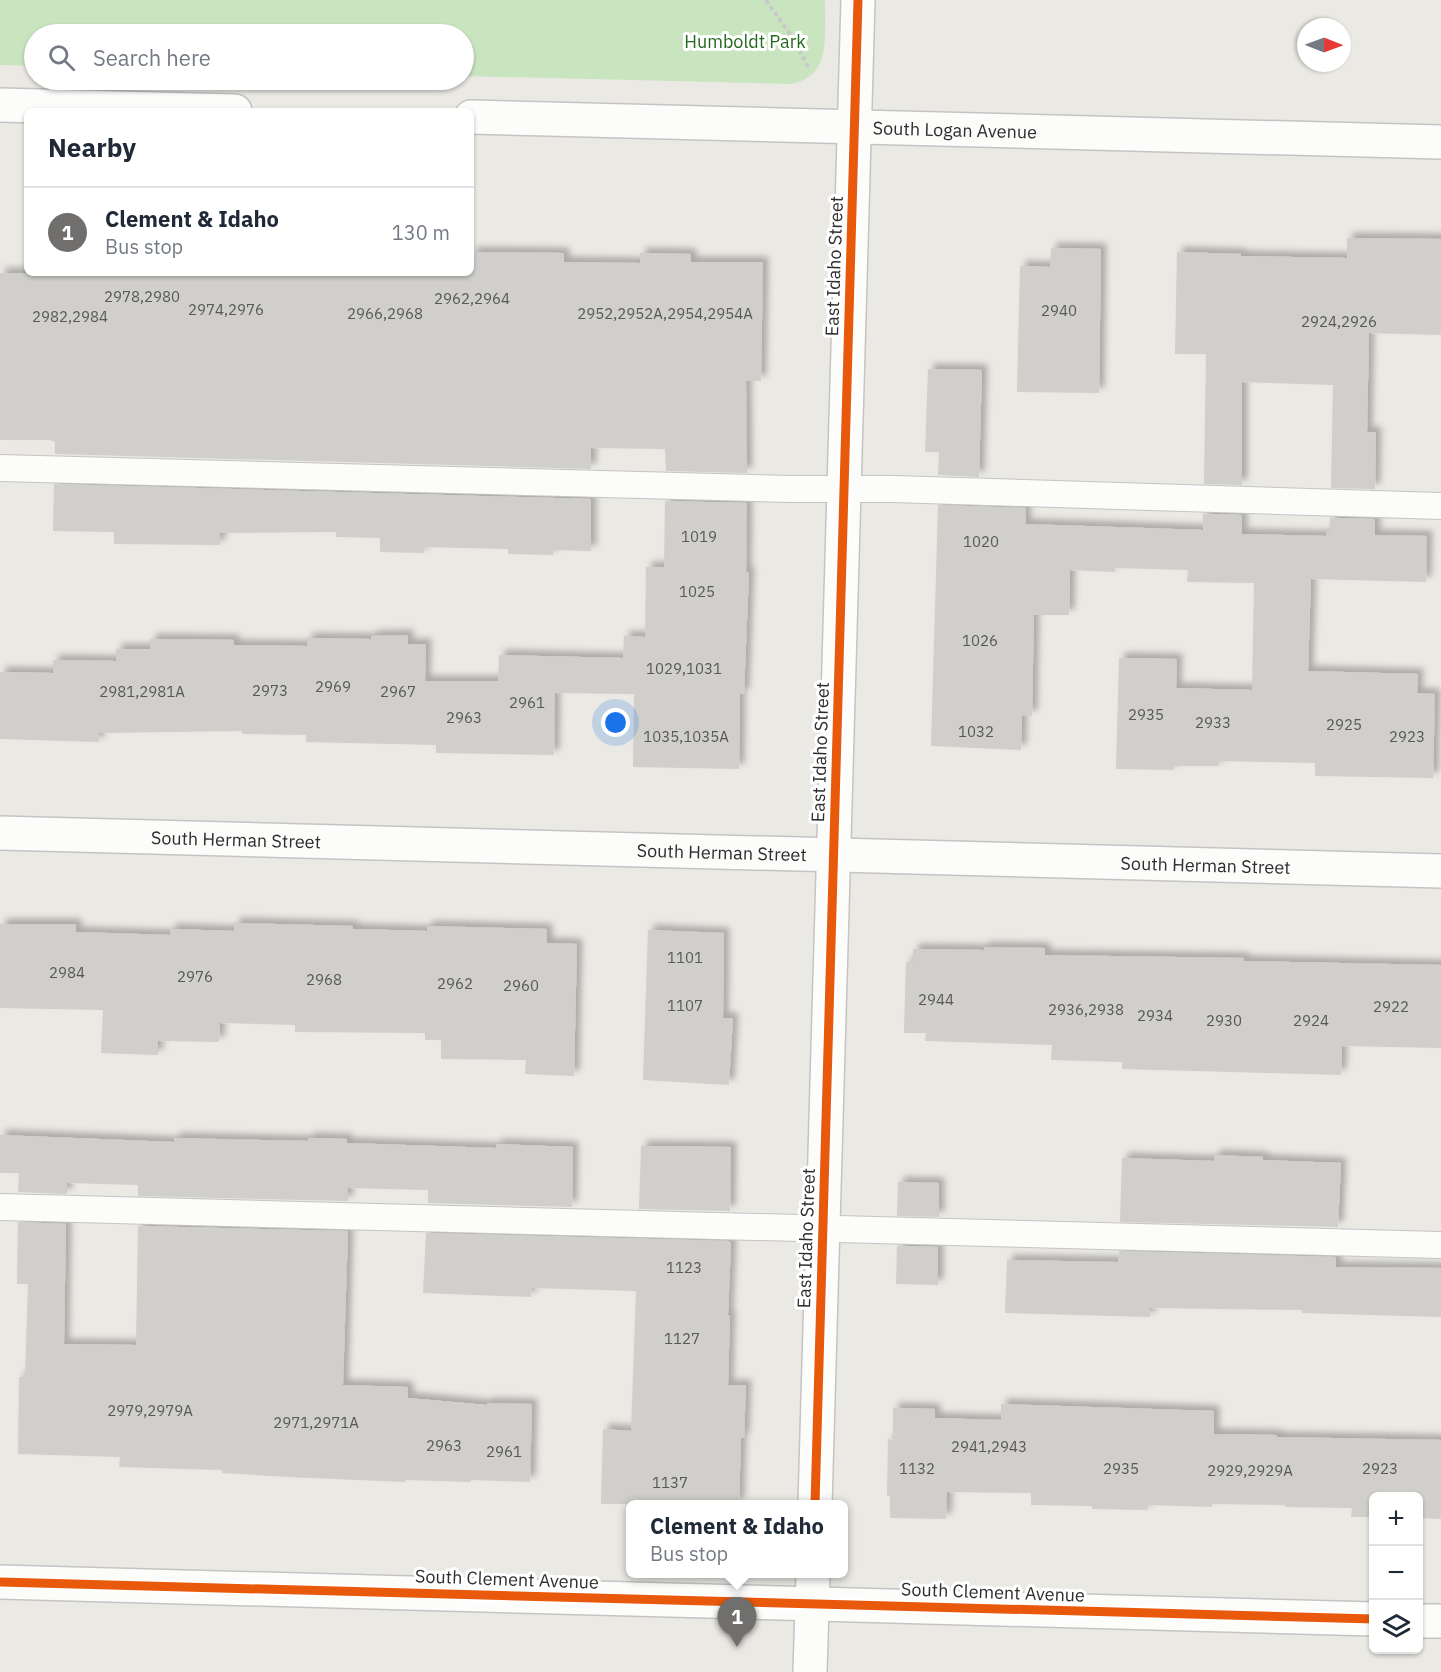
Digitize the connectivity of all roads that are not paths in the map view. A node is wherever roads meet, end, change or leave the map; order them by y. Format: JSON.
{"nodes":[{"id":1,"x":858,"y":0,"type":"edge"},
{"id":2,"x":0,"y":105,"type":"edge"},
{"id":3,"x":118,"y":108,"type":"edge"},
{"id":4,"x":474,"y":117,"type":"edge"},
{"id":5,"x":854,"y":127,"type":"junction"},
{"id":6,"x":1441,"y":142,"type":"edge"},
{"id":7,"x":0,"y":468,"type":"edge"},
{"id":8,"x":844,"y":489,"type":"junction"},
{"id":9,"x":1441,"y":506,"type":"edge"},
{"id":10,"x":0,"y":833,"type":"edge"},
{"id":11,"x":834,"y":855,"type":"junction"},
{"id":12,"x":1441,"y":871,"type":"edge"},
{"id":13,"x":0,"y":1207,"type":"edge"},
{"id":14,"x":823,"y":1228,"type":"junction"},
{"id":15,"x":1441,"y":1245,"type":"edge"},
{"id":16,"x":815,"y":1500,"type":"edge"},
{"id":17,"x":0,"y":1582,"type":"edge"},
{"id":18,"x":813,"y":1589,"type":"edge"},
{"id":19,"x":1369,"y":1619,"type":"edge"},
{"id":20,"x":1423,"y":1621,"type":"edge"},
{"id":21,"x":1441,"y":1621,"type":"edge"},
{"id":22,"x":810,"y":1672,"type":"edge"}],
"edges":[{"from":1,"to":5,"type":"street","name":"East Idaho Street"},
{"from":2,"to":3,"type":"street"},
{"from":4,"to":5,"type":"street","name":"South Logan Avenue"},
{"from":5,"to":6,"type":"street","name":"South Logan Avenue"},
{"from":5,"to":8,"type":"street","name":"East Idaho Street"},
{"from":7,"to":8,"type":"lane"},
{"from":8,"to":9,"type":"lane"},
{"from":8,"to":11,"type":"street","name":"East Idaho Street"},
{"from":10,"to":11,"type":"street","name":"South Herman Street"},
{"from":11,"to":12,"type":"street","name":"South Herman Street"},
{"from":11,"to":14,"type":"street","name":"East Idaho Street"},
{"from":13,"to":14,"type":"lane"},
{"from":14,"to":15,"type":"lane"},
{"from":14,"to":16,"type":"street","name":"East Idaho Street"},
{"from":17,"to":18,"type":"street","name":"South Clement Avenue"},
{"from":18,"to":19,"type":"street","name":"South Clement Avenue"},
{"from":18,"to":22,"type":"street"},
{"from":20,"to":21,"type":"street"}]}
